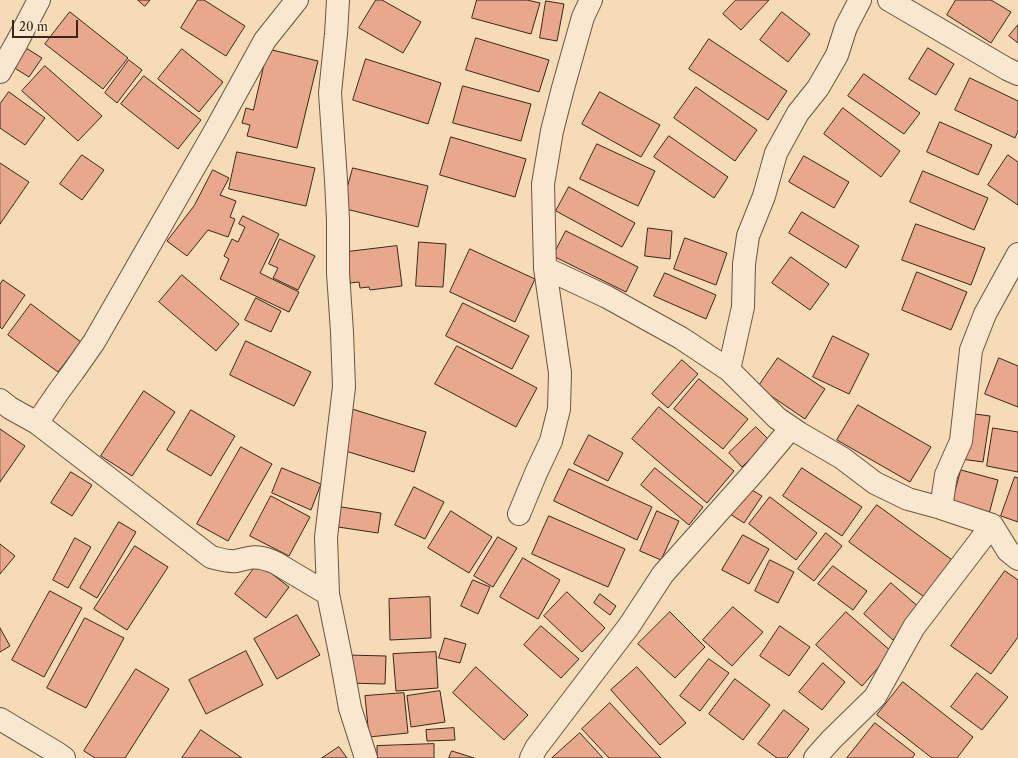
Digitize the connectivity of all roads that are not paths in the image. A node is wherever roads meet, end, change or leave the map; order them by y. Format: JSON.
{"nodes":[{"id":1,"x":39,"y":0,"type":"edge"},
{"id":2,"x":297,"y":0,"type":"edge"},
{"id":3,"x":338,"y":0,"type":"edge"},
{"id":4,"x":591,"y":0,"type":"edge"},
{"id":5,"x":860,"y":0,"type":"edge"},
{"id":6,"x":889,"y":0,"type":"edge"},
{"id":7,"x":0,"y":72,"type":"edge"},
{"id":8,"x":1018,"y":74,"type":"edge"},
{"id":9,"x":1018,"y":254,"type":"edge"},
{"id":10,"x":545,"y":268,"type":"junction"},
{"id":11,"x":729,"y":370,"type":"junction"},
{"id":12,"x":0,"y":400,"type":"edge"},
{"id":13,"x":37,"y":423,"type":"junction"},
{"id":14,"x":792,"y":428,"type":"junction"},
{"id":15,"x":941,"y":508,"type":"junction"},
{"id":16,"x":519,"y":514,"type":"dead end"},
{"id":17,"x":992,"y":525,"type":"junction"},
{"id":18,"x":1018,"y":559,"type":"edge"},
{"id":19,"x":328,"y":594,"type":"junction"},
{"id":20,"x":0,"y":718,"type":"edge"},
{"id":21,"x":64,"y":758,"type":"edge"},
{"id":22,"x":366,"y":758,"type":"edge"},
{"id":23,"x":531,"y":758,"type":"edge"},
{"id":24,"x":815,"y":758,"type":"edge"}],
"edges":[{"from":1,"to":7,"type":"street"},
{"from":2,"to":13,"type":"street"},
{"from":3,"to":19,"type":"street"},
{"from":4,"to":10,"type":"street"},
{"from":5,"to":11,"type":"street"},
{"from":6,"to":8,"type":"street"},
{"from":9,"to":15,"type":"street"},
{"from":10,"to":11,"type":"street"},
{"from":10,"to":16,"type":"street"},
{"from":11,"to":14,"type":"street"},
{"from":12,"to":13,"type":"street"},
{"from":13,"to":19,"type":"street"},
{"from":14,"to":15,"type":"street"},
{"from":14,"to":23,"type":"street"},
{"from":15,"to":17,"type":"street"},
{"from":17,"to":18,"type":"street"},
{"from":17,"to":24,"type":"street"},
{"from":19,"to":22,"type":"street"},
{"from":20,"to":21,"type":"street"}]}
